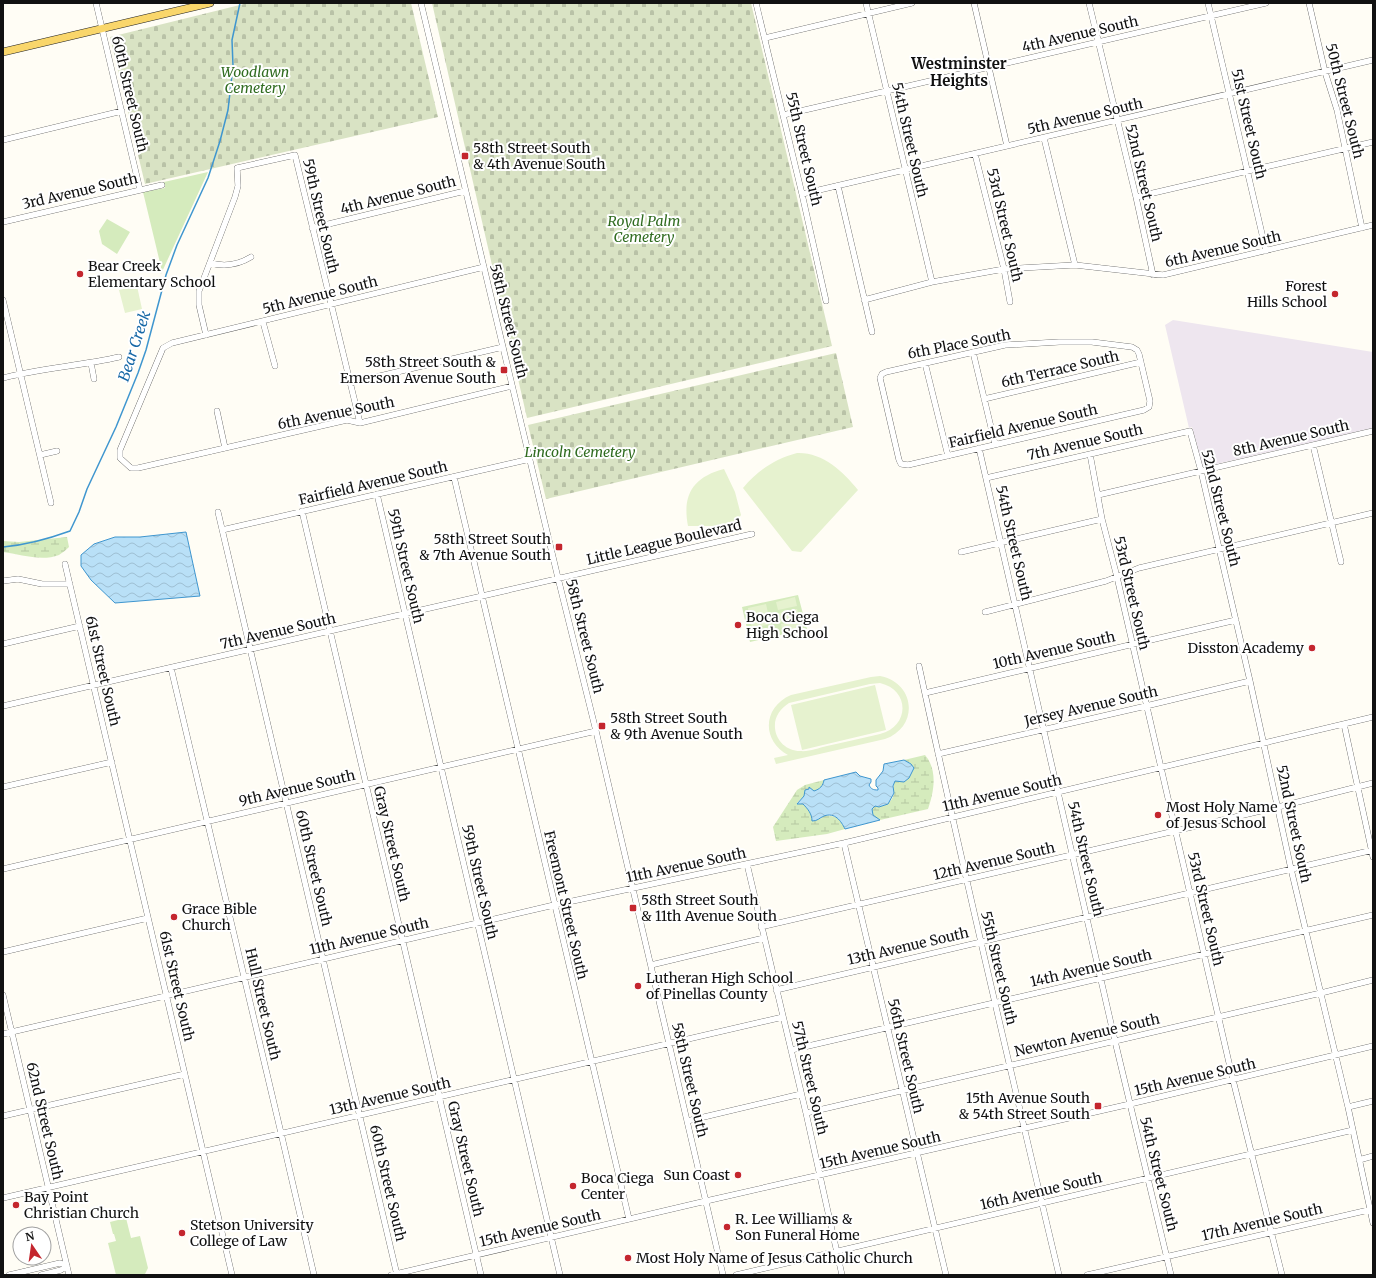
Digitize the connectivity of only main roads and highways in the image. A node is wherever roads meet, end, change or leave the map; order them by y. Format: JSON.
{"nodes":[{"id":1,"x":210,"y":3,"type":"edge"},
{"id":2,"x":3,"y":52,"type":"edge"}],
"edges":[{"from":1,"to":2,"type":"main road"}]}
